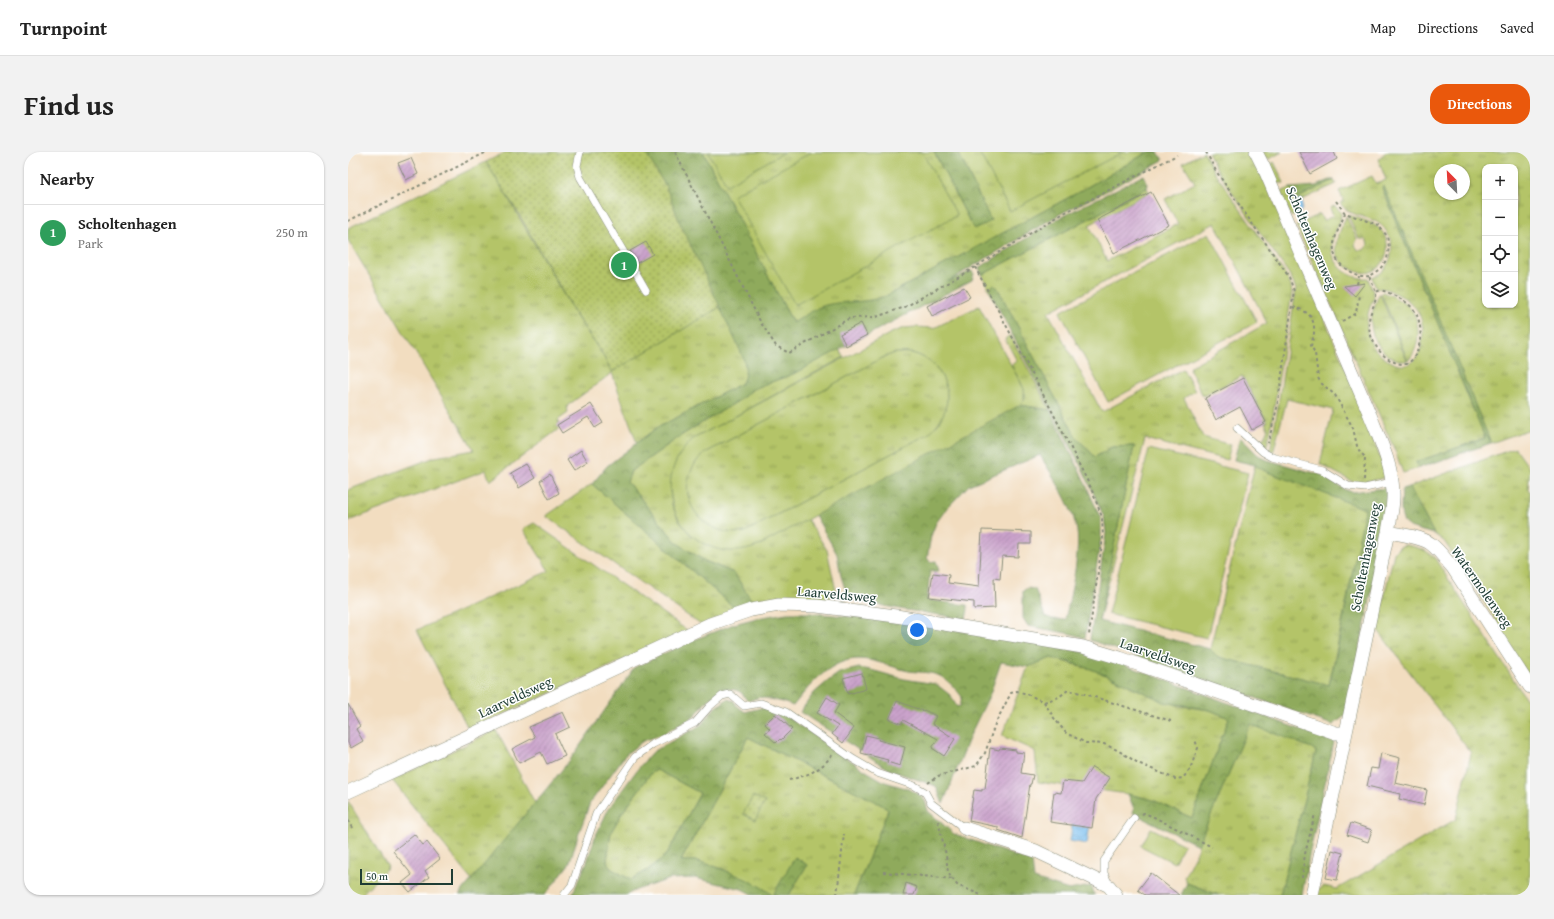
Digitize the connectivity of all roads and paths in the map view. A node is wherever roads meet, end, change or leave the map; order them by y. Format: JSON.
{"nodes":[{"id":1,"x":487,"y":152,"type":"edge"},
{"id":2,"x":580,"y":152,"type":"edge"},
{"id":3,"x":675,"y":152,"type":"edge"},
{"id":4,"x":1206,"y":152,"type":"edge"},
{"id":5,"x":1256,"y":152,"type":"edge"},
{"id":6,"x":1177,"y":155,"type":"dead end"},
{"id":7,"x":1336,"y":201,"type":"dead end"},
{"id":8,"x":1345,"y":213,"type":"junction"},
{"id":9,"x":348,"y":221,"type":"edge"},
{"id":10,"x":975,"y":267,"type":"junction"},
{"id":11,"x":1359,"y":276,"type":"junction"},
{"id":12,"x":1369,"y":276,"type":"junction"},
{"id":13,"x":1357,"y":284,"type":"dead end"},
{"id":14,"x":646,"y":290,"type":"dead end"},
{"id":15,"x":1376,"y":292,"type":"junction"},
{"id":16,"x":1359,"y":295,"type":"dead end"},
{"id":17,"x":1292,"y":307,"type":"junction"},
{"id":18,"x":1331,"y":325,"type":"junction"},
{"id":19,"x":1237,"y":428,"type":"dead end"},
{"id":20,"x":1266,"y":454,"type":"junction"},
{"id":21,"x":1392,"y":482,"type":"junction"},
{"id":22,"x":1364,"y":488,"type":"junction"},
{"id":23,"x":1388,"y":532,"type":"junction"},
{"id":24,"x":1087,"y":648,"type":"junction"},
{"id":25,"x":1530,"y":687,"type":"edge"},
{"id":26,"x":1044,"y":702,"type":"junction"},
{"id":27,"x":1171,"y":721,"type":"dead end"},
{"id":28,"x":1346,"y":733,"type":"junction"},
{"id":29,"x":1195,"y":740,"type":"dead end"},
{"id":30,"x":838,"y":748,"type":"junction"},
{"id":31,"x":789,"y":780,"type":"dead end"},
{"id":32,"x":348,"y":792,"type":"edge"},
{"id":33,"x":925,"y":792,"type":"junction"},
{"id":34,"x":931,"y":803,"type":"junction"},
{"id":35,"x":1134,"y":818,"type":"joint"},
{"id":36,"x":348,"y":820,"type":"edge"},
{"id":37,"x":352,"y":828,"type":"dead end"},
{"id":38,"x":964,"y":828,"type":"joint"},
{"id":39,"x":844,"y":834,"type":"dead end"},
{"id":40,"x":1212,"y":847,"type":"dead end"},
{"id":41,"x":883,"y":872,"type":"dead end"},
{"id":42,"x":952,"y":879,"type":"junction"},
{"id":43,"x":1113,"y":890,"type":"edge"},
{"id":44,"x":564,"y":895,"type":"edge"},
{"id":45,"x":837,"y":895,"type":"edge"},
{"id":46,"x":982,"y":895,"type":"edge"},
{"id":47,"x":1312,"y":895,"type":"edge"}],
"edges":[{"from":1,"to":9,"type":"path"},
{"from":2,"to":14,"type":"lane"},
{"from":3,"to":10,"type":"path"},
{"from":4,"to":17,"type":"path"},
{"from":5,"to":18,"type":"street","name":"Scholtenhagenweg"},
{"from":6,"to":10,"type":"path"},
{"from":7,"to":8,"type":"path"},
{"from":8,"to":11,"type":"path"},
{"from":8,"to":12,"type":"path"},
{"from":10,"to":24,"type":"path"},
{"from":11,"to":12,"type":"path"},
{"from":11,"to":13,"type":"path"},
{"from":12,"to":15,"type":"path"},
{"from":15,"to":15,"type":"path"},
{"from":16,"to":18,"type":"path"},
{"from":17,"to":20,"type":"path"},
{"from":17,"to":22,"type":"path"},
{"from":18,"to":21,"type":"street","name":"Scholtenhagenweg"},
{"from":19,"to":20,"type":"lane"},
{"from":20,"to":22,"type":"lane"},
{"from":21,"to":22,"type":"lane"},
{"from":21,"to":23,"type":"street","name":"Scholtenhagenweg"},
{"from":23,"to":25,"type":"street","name":"Watermolenweg"},
{"from":23,"to":28,"type":"street","name":"Scholtenhagenweg"},
{"from":24,"to":28,"type":"street","name":"Laarveldsweg"},
{"from":24,"to":32,"type":"street","name":"Laarveldsweg"},
{"from":26,"to":27,"type":"path"},
{"from":26,"to":29,"type":"path"},
{"from":26,"to":33,"type":"path"},
{"from":28,"to":47,"type":"street","name":"Scholtenhagenweg"},
{"from":30,"to":31,"type":"path"},
{"from":30,"to":33,"type":"lane"},
{"from":30,"to":44,"type":"lane"},
{"from":33,"to":34,"type":"lane"},
{"from":34,"to":38,"type":"lane"},
{"from":34,"to":42,"type":"path"},
{"from":35,"to":40,"type":"path"},
{"from":35,"to":43,"type":"lane"},
{"from":36,"to":37,"type":"path"},
{"from":38,"to":43,"type":"street"},
{"from":39,"to":45,"type":"path"},
{"from":41,"to":42,"type":"path"},
{"from":42,"to":46,"type":"path"}]}
